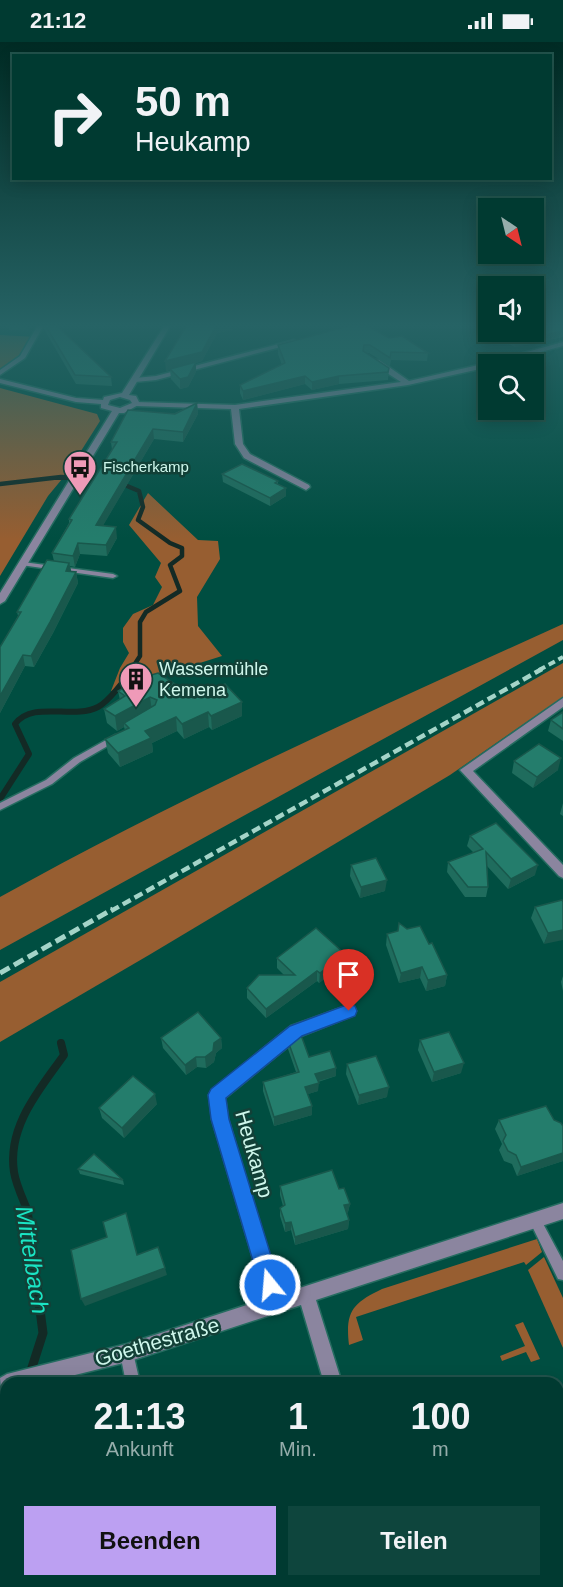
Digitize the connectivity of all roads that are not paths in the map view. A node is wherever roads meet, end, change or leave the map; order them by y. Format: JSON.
{"nodes":[{"id":1,"x":56,"y":395,"type":"edge"},
{"id":2,"x":124,"y":395,"type":"edge"},
{"id":3,"x":125,"y":395,"type":"edge"},
{"id":4,"x":321,"y":395,"type":"edge"},
{"id":5,"x":104,"y":402,"type":"junction"},
{"id":6,"x":136,"y":404,"type":"junction"},
{"id":7,"x":235,"y":407,"type":"junction"},
{"id":8,"x":116,"y":411,"type":"junction"},
{"id":9,"x":306,"y":487,"type":"dead end"},
{"id":10,"x":23,"y":564,"type":"junction"},
{"id":11,"x":113,"y":576,"type":"dead end"},
{"id":12,"x":0,"y":601,"type":"edge"},
{"id":13,"x":563,"y":702,"type":"edge"},
{"id":14,"x":124,"y":733,"type":"edge"},
{"id":15,"x":3,"y":807,"type":"edge"},
{"id":16,"x":563,"y":873,"type":"edge"},
{"id":17,"x":349,"y":1011,"type":"dead end"},
{"id":18,"x":563,"y":1210,"type":"edge"},
{"id":19,"x":535,"y":1220,"type":"junction"},
{"id":20,"x":563,"y":1274,"type":"edge"},
{"id":21,"x":306,"y":1294,"type":"junction"},
{"id":22,"x":276,"y":1306,"type":"junction"},
{"id":23,"x":127,"y":1353,"type":"junction"},
{"id":24,"x":28,"y":1377,"type":"edge"},
{"id":25,"x":132,"y":1377,"type":"edge"},
{"id":26,"x":331,"y":1377,"type":"edge"}],
"edges":[{"from":1,"to":5,"type":"street"},
{"from":2,"to":5,"type":"street"},
{"from":3,"to":6,"type":"street"},
{"from":4,"to":7,"type":"street"},
{"from":5,"to":8,"type":"street"},
{"from":6,"to":7,"type":"street"},
{"from":6,"to":8,"type":"street"},
{"from":7,"to":9,"type":"street"},
{"from":8,"to":10,"type":"street"},
{"from":10,"to":11,"type":"lane"},
{"from":10,"to":12,"type":"street"},
{"from":13,"to":16,"type":"street"},
{"from":14,"to":15,"type":"lane"},
{"from":17,"to":22,"type":"street","name":"Heukamp"},
{"from":18,"to":19,"type":"street","name":"Goethestraße"},
{"from":19,"to":20,"type":"lane"},
{"from":19,"to":21,"type":"street","name":"Goethestraße"},
{"from":21,"to":22,"type":"street","name":"Goethestraße"},
{"from":21,"to":26,"type":"street"},
{"from":22,"to":23,"type":"street","name":"Goethestraße"},
{"from":23,"to":24,"type":"street","name":"Goethestraße"},
{"from":23,"to":25,"type":"lane"}]}
